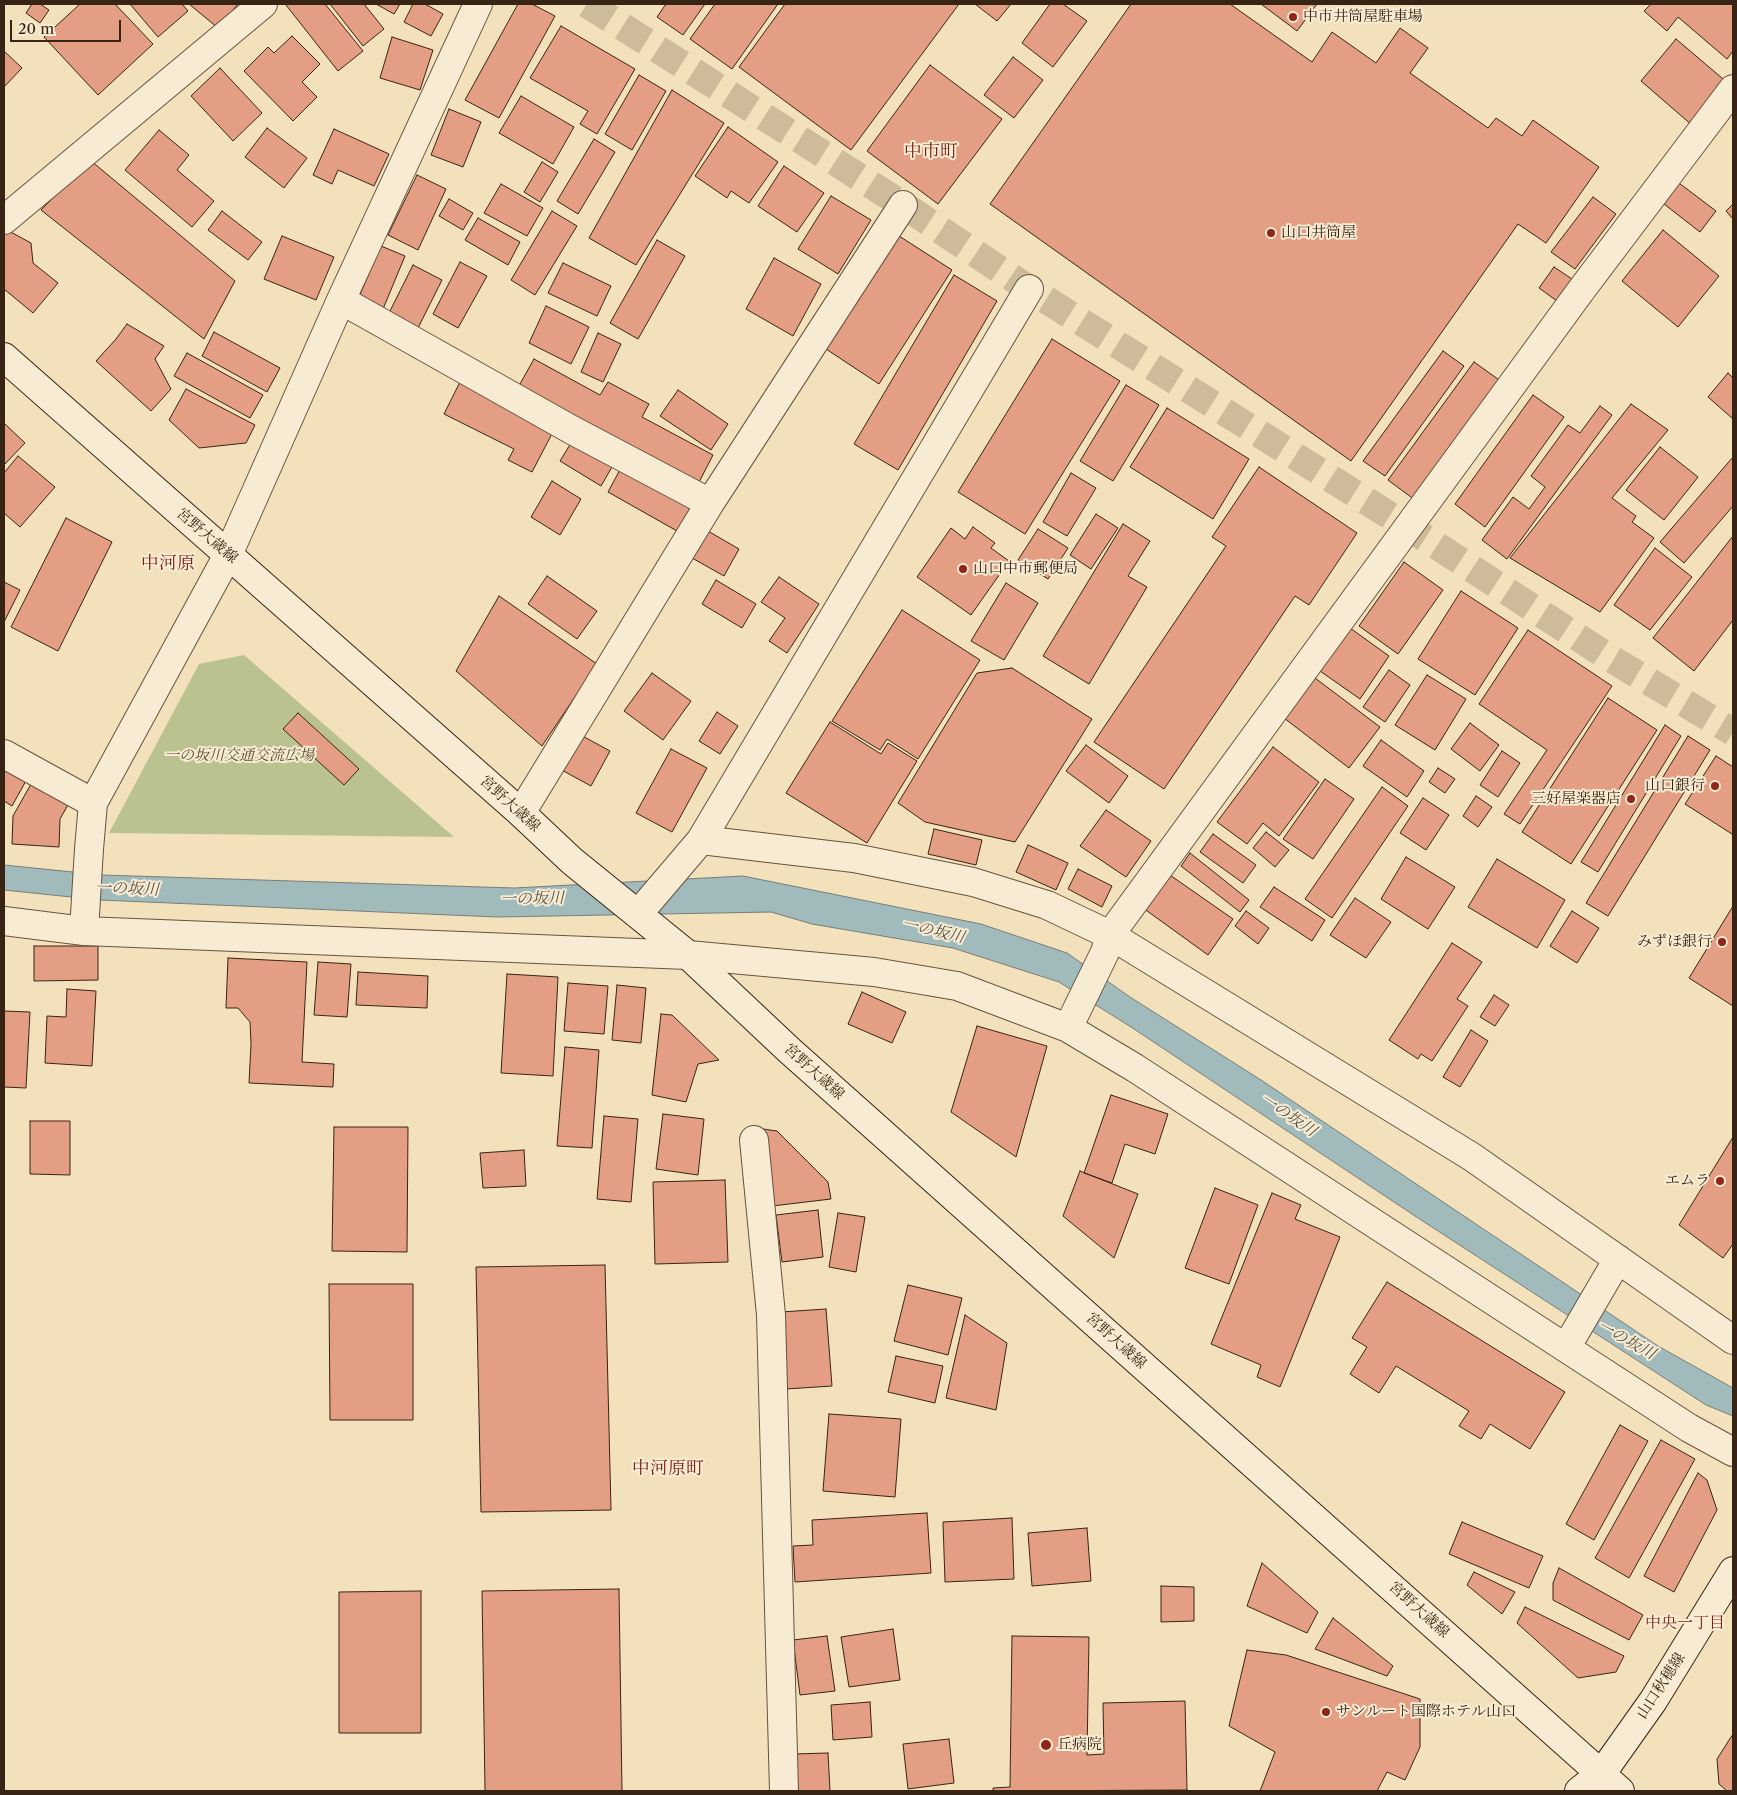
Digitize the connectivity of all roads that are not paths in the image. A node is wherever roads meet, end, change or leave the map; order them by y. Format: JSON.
{"nodes":[{"id":1,"x":263,"y":4,"type":"edge"},
{"id":2,"x":478,"y":4,"type":"edge"},
{"id":3,"x":1733,"y":89,"type":"edge"},
{"id":4,"x":903,"y":205,"type":"dead end"},
{"id":5,"x":4,"y":220,"type":"edge"},
{"id":6,"x":1029,"y":289,"type":"dead end"},
{"id":7,"x":340,"y":300,"type":"junction"},
{"id":8,"x":4,"y":357,"type":"edge"},
{"id":9,"x":710,"y":503,"type":"junction"},
{"id":10,"x":228,"y":555,"type":"junction"},
{"id":11,"x":4,"y":754,"type":"edge"},
{"id":12,"x":93,"y":803,"type":"junction"},
{"id":13,"x":521,"y":813,"type":"junction"},
{"id":14,"x":701,"y":840,"type":"junction"},
{"id":15,"x":638,"y":914,"type":"junction"},
{"id":16,"x":4,"y":922,"type":"edge"},
{"id":17,"x":85,"y":924,"type":"junction"},
{"id":18,"x":1108,"y":943,"type":"junction"},
{"id":19,"x":688,"y":955,"type":"junction"},
{"id":20,"x":1068,"y":1028,"type":"junction"},
{"id":21,"x":754,"y":1140,"type":"dead end"},
{"id":22,"x":1618,"y":1259,"type":"junction"},
{"id":23,"x":1570,"y":1339,"type":"junction"},
{"id":24,"x":1733,"y":1340,"type":"edge"},
{"id":25,"x":1733,"y":1452,"type":"edge"},
{"id":26,"x":1733,"y":1572,"type":"edge"},
{"id":27,"x":1607,"y":1785,"type":"edge"},
{"id":28,"x":784,"y":1791,"type":"edge"},
{"id":29,"x":1579,"y":1791,"type":"edge"}],
"edges":[{"from":1,"to":5,"type":"street"},
{"from":2,"to":7,"type":"street"},
{"from":3,"to":18,"type":"street"},
{"from":4,"to":9,"type":"street"},
{"from":6,"to":14,"type":"street"},
{"from":7,"to":9,"type":"street"},
{"from":7,"to":10,"type":"street"},
{"from":8,"to":10,"type":"street","name":"宮野大歳線"},
{"from":9,"to":13,"type":"street"},
{"from":10,"to":12,"type":"street"},
{"from":10,"to":13,"type":"street","name":"宮野大歳線"},
{"from":11,"to":12,"type":"street"},
{"from":12,"to":17,"type":"street"},
{"from":13,"to":15,"type":"street","name":"宮野大歳線"},
{"from":14,"to":15,"type":"street"},
{"from":14,"to":18,"type":"street"},
{"from":15,"to":19,"type":"street","name":"宮野大歳線"},
{"from":16,"to":17,"type":"street"},
{"from":17,"to":19,"type":"street"},
{"from":18,"to":20,"type":"street"},
{"from":18,"to":22,"type":"street"},
{"from":19,"to":20,"type":"street"},
{"from":19,"to":27,"type":"street","name":"宮野大歳線"},
{"from":20,"to":23,"type":"street"},
{"from":21,"to":28,"type":"street"},
{"from":22,"to":23,"type":"street"},
{"from":22,"to":24,"type":"street"},
{"from":23,"to":25,"type":"street"},
{"from":26,"to":27,"type":"street","name":"山口秋穂線"},
{"from":27,"to":29,"type":"street","name":"山口秋穂線"}]}
